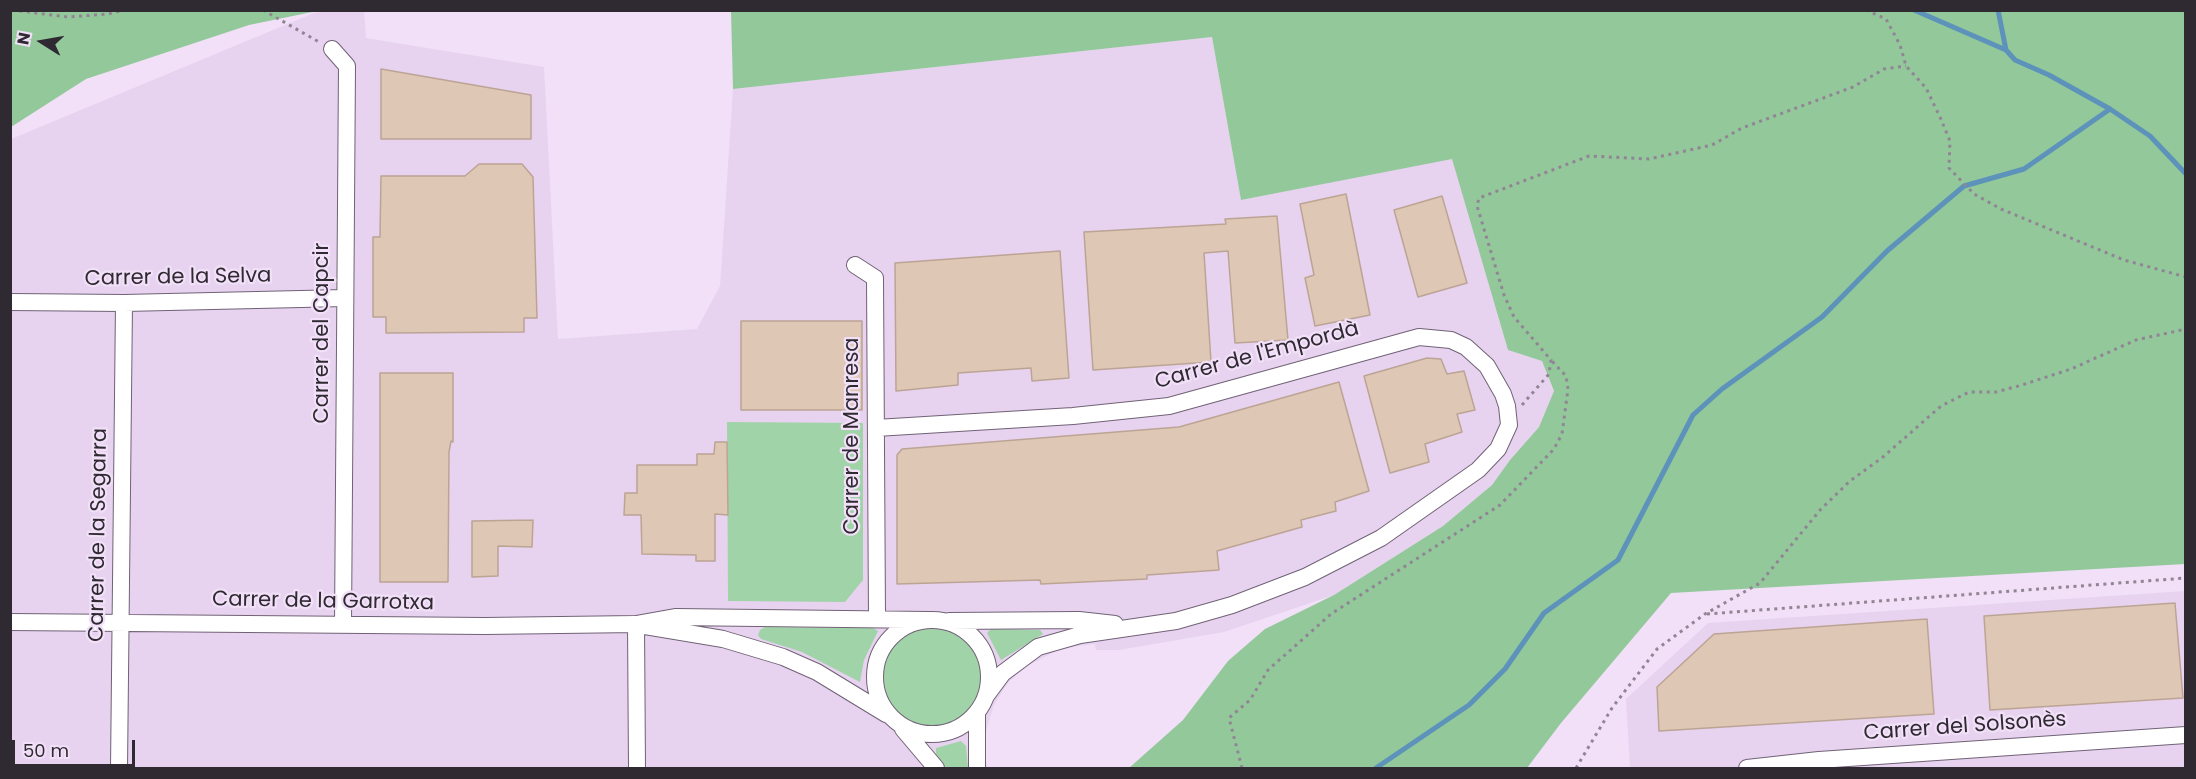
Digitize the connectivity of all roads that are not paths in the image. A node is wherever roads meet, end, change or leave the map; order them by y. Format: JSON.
{"nodes":[{"id":1,"x":332,"y":49,"type":"road end"},
{"id":2,"x":855,"y":265,"type":"dead end"},
{"id":3,"x":345,"y":298,"type":"junction"},
{"id":4,"x":10,"y":302,"type":"edge"},
{"id":5,"x":124,"y":303,"type":"junction"},
{"id":6,"x":1508,"y":414,"type":"joint"},
{"id":7,"x":876,"y":428,"type":"junction"},
{"id":8,"x":877,"y":618,"type":"junction"},
{"id":9,"x":10,"y":621,"type":"edge"},
{"id":10,"x":936,"y":621,"type":"junction"},
{"id":11,"x":120,"y":622,"type":"junction"},
{"id":12,"x":343,"y":624,"type":"junction"},
{"id":13,"x":636,"y":624,"type":"junction"},
{"id":14,"x":1139,"y":627,"type":"junction"},
{"id":15,"x":986,"y":696,"type":"junction"},
{"id":16,"x":977,"y":712,"type":"junction"},
{"id":17,"x":896,"y":721,"type":"junction"},
{"id":18,"x":2186,"y":735,"type":"edge"},
{"id":19,"x":119,"y":768,"type":"edge"},
{"id":20,"x":637,"y":768,"type":"edge"},
{"id":21,"x":936,"y":768,"type":"edge"},
{"id":22,"x":977,"y":768,"type":"edge"},
{"id":23,"x":1748,"y":768,"type":"edge"}],
"edges":[{"from":1,"to":3,"type":"street","name":"Carrer del Capcir"},
{"from":2,"to":7,"type":"street","name":"Carrer de Manresa"},
{"from":3,"to":5,"type":"street","name":"Carrer de la Selva"},
{"from":3,"to":12,"type":"street","name":"Carrer del Capcir"},
{"from":4,"to":5,"type":"street","name":"Carrer de la Selva"},
{"from":5,"to":11,"type":"street","name":"Carrer de la Segarra"},
{"from":6,"to":7,"type":"street","name":"Carrer de l'Empordà"},
{"from":6,"to":14,"type":"street","name":"Carrer de la Garrotxa"},
{"from":7,"to":8,"type":"street","name":"Carrer de Manresa"},
{"from":8,"to":10,"type":"street","name":"Carrer de la Garrotxa"},
{"from":8,"to":13,"type":"street","name":"Carrer de la Garrotxa"},
{"from":9,"to":11,"type":"street","name":"Carrer de la Garrotxa"},
{"from":10,"to":14,"type":"street","name":"Carrer de la Garrotxa"},
{"from":10,"to":15,"type":"street"},
{"from":10,"to":17,"type":"street"},
{"from":11,"to":12,"type":"street","name":"Carrer de la Garrotxa"},
{"from":11,"to":19,"type":"street","name":"Carrer de la Segarra"},
{"from":12,"to":13,"type":"street","name":"Carrer de la Garrotxa"},
{"from":13,"to":17,"type":"street","name":"Carrer de la Garrotxa"},
{"from":13,"to":20,"type":"street"},
{"from":14,"to":15,"type":"street","name":"Carrer de la Garrotxa"},
{"from":15,"to":16,"type":"street"},
{"from":16,"to":17,"type":"street"},
{"from":16,"to":22,"type":"street"},
{"from":17,"to":21,"type":"street"},
{"from":18,"to":23,"type":"street","name":"Carrer del Solsonès"}]}
